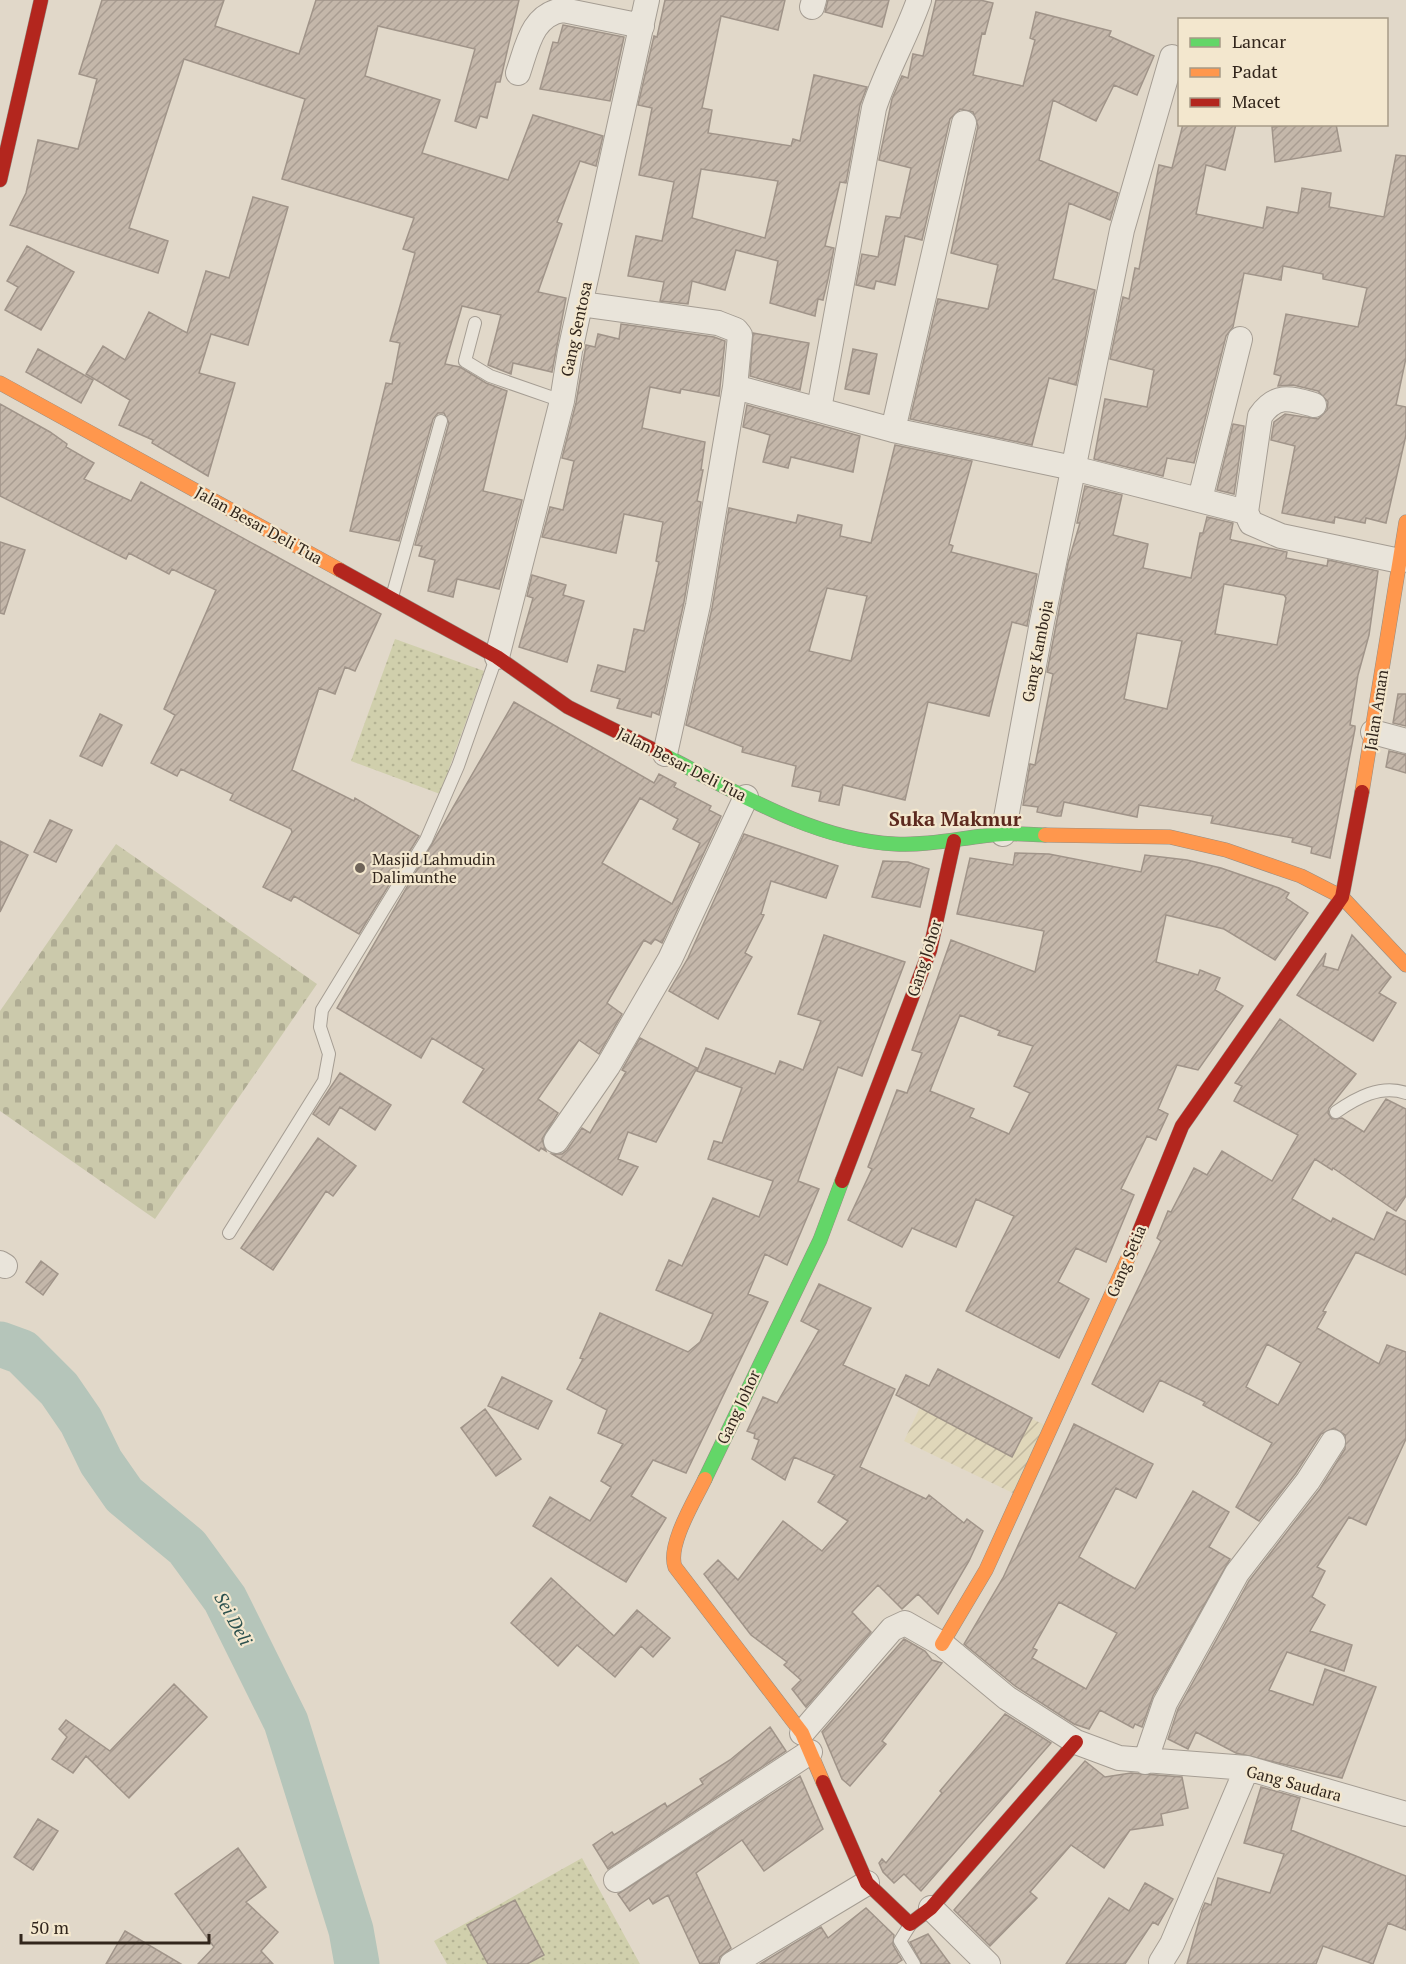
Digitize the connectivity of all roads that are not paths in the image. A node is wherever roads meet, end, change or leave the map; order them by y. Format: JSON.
{"nodes":[{"id":1,"x":41,"y":0,"type":"edge"},
{"id":2,"x":647,"y":0,"type":"edge"},
{"id":3,"x":919,"y":0,"type":"edge"},
{"id":4,"x":642,"y":26,"type":"junction"},
{"id":5,"x":1172,"y":57,"type":"dead end"},
{"id":6,"x":518,"y":73,"type":"dead end"},
{"id":7,"x":963,"y":123,"type":"dead end"},
{"id":8,"x":0,"y":180,"type":"edge"},
{"id":9,"x":581,"y":304,"type":"junction"},
{"id":10,"x":475,"y":323,"type":"dead end"},
{"id":11,"x":1240,"y":339,"type":"dead end"},
{"id":12,"x":0,"y":383,"type":"edge"},
{"id":13,"x":735,"y":387,"type":"junction"},
{"id":14,"x":562,"y":401,"type":"junction"},
{"id":15,"x":1314,"y":405,"type":"dead end"},
{"id":16,"x":819,"y":410,"type":"junction"},
{"id":17,"x":441,"y":421,"type":"dead end"},
{"id":18,"x":893,"y":430,"type":"junction"},
{"id":19,"x":1073,"y":468,"type":"junction"},
{"id":20,"x":1200,"y":499,"type":"junction"},
{"id":21,"x":1246,"y":512,"type":"junction"},
{"id":22,"x":1406,"y":522,"type":"edge"},
{"id":23,"x":1400,"y":561,"type":"junction"},
{"id":24,"x":391,"y":601,"type":"junction"},
{"id":25,"x":497,"y":657,"type":"junction"},
{"id":26,"x":1373,"y":732,"type":"junction"},
{"id":27,"x":1406,"y":741,"type":"edge"},
{"id":28,"x":665,"y":754,"type":"junction"},
{"id":29,"x":746,"y":798,"type":"junction"},
{"id":30,"x":1003,"y":834,"type":"junction"},
{"id":31,"x":954,"y":841,"type":"junction"},
{"id":32,"x":1342,"y":897,"type":"junction"},
{"id":33,"x":1406,"y":965,"type":"edge"},
{"id":34,"x":1406,"y":1093,"type":"edge"},
{"id":35,"x":1336,"y":1112,"type":"dead end"},
{"id":36,"x":556,"y":1141,"type":"dead end"},
{"id":37,"x":229,"y":1233,"type":"dead end"},
{"id":38,"x":1333,"y":1442,"type":"dead end"},
{"id":39,"x":942,"y":1644,"type":"junction"},
{"id":40,"x":1076,"y":1742,"type":"junction"},
{"id":41,"x":806,"y":1743,"type":"junction"},
{"id":42,"x":1145,"y":1762,"type":"junction"},
{"id":43,"x":1246,"y":1768,"type":"junction"},
{"id":44,"x":1406,"y":1814,"type":"edge"},
{"id":45,"x":616,"y":1880,"type":"dead end"},
{"id":46,"x":867,"y":1883,"type":"junction"},
{"id":47,"x":931,"y":1908,"type":"junction"},
{"id":48,"x":910,"y":1924,"type":"junction"},
{"id":49,"x":1161,"y":1962,"type":"dead end"},
{"id":50,"x":732,"y":1964,"type":"edge"},
{"id":51,"x":914,"y":1964,"type":"edge"},
{"id":52,"x":988,"y":1964,"type":"edge"}],
"edges":[{"from":1,"to":8,"type":"street"},
{"from":2,"to":4,"type":"street","name":"Gang Sentosa"},
{"from":3,"to":16,"type":"street"},
{"from":4,"to":6,"type":"street"},
{"from":4,"to":9,"type":"street","name":"Gang Sentosa"},
{"from":5,"to":19,"type":"street","name":"Gang Kamboja"},
{"from":7,"to":18,"type":"street"},
{"from":9,"to":13,"type":"street"},
{"from":9,"to":14,"type":"street","name":"Gang Sentosa"},
{"from":10,"to":14,"type":"lane"},
{"from":11,"to":20,"type":"street"},
{"from":12,"to":24,"type":"street","name":"Jalan Besar Deli Tua"},
{"from":13,"to":16,"type":"street"},
{"from":13,"to":28,"type":"street"},
{"from":14,"to":25,"type":"street","name":"Gang Sentosa"},
{"from":15,"to":21,"type":"street"},
{"from":16,"to":18,"type":"street"},
{"from":17,"to":24,"type":"lane"},
{"from":18,"to":19,"type":"street"},
{"from":19,"to":20,"type":"street"},
{"from":19,"to":30,"type":"street","name":"Gang Kamboja"},
{"from":20,"to":21,"type":"street"},
{"from":21,"to":23,"type":"street"},
{"from":22,"to":23,"type":"street","name":"Jalan Aman"},
{"from":23,"to":26,"type":"street","name":"Jalan Aman"},
{"from":24,"to":25,"type":"street","name":"Jalan Besar Deli Tua"},
{"from":25,"to":28,"type":"street","name":"Jalan Besar Deli Tua"},
{"from":25,"to":37,"type":"lane"},
{"from":26,"to":27,"type":"street"},
{"from":26,"to":32,"type":"street","name":"Jalan Aman"},
{"from":28,"to":29,"type":"street","name":"Jalan Besar Deli Tua"},
{"from":29,"to":31,"type":"street","name":"Jalan Besar Deli Tua"},
{"from":29,"to":36,"type":"street"},
{"from":30,"to":31,"type":"street","name":"Jalan Besar Deli Tua"},
{"from":30,"to":32,"type":"street","name":"Jalan Besar Deli Tua"},
{"from":31,"to":41,"type":"street","name":"Gang Johor"},
{"from":32,"to":33,"type":"street","name":"Jalan Besar Deli Tua"},
{"from":32,"to":39,"type":"street","name":"Gang Setia"},
{"from":34,"to":35,"type":"lane"},
{"from":38,"to":42,"type":"street"},
{"from":39,"to":40,"type":"street","name":"Gang Saudara"},
{"from":39,"to":41,"type":"street","name":"Gang Saudara"},
{"from":40,"to":42,"type":"street","name":"Gang Saudara"},
{"from":40,"to":47,"type":"street"},
{"from":41,"to":45,"type":"street"},
{"from":41,"to":46,"type":"street","name":"Gang Johor"},
{"from":42,"to":43,"type":"street","name":"Gang Saudara"},
{"from":43,"to":44,"type":"street","name":"Gang Saudara"},
{"from":43,"to":49,"type":"street"},
{"from":46,"to":48,"type":"street","name":"Gang Johor"},
{"from":46,"to":50,"type":"street"},
{"from":47,"to":48,"type":"street"},
{"from":47,"to":52,"type":"street"},
{"from":48,"to":51,"type":"lane"}]}
